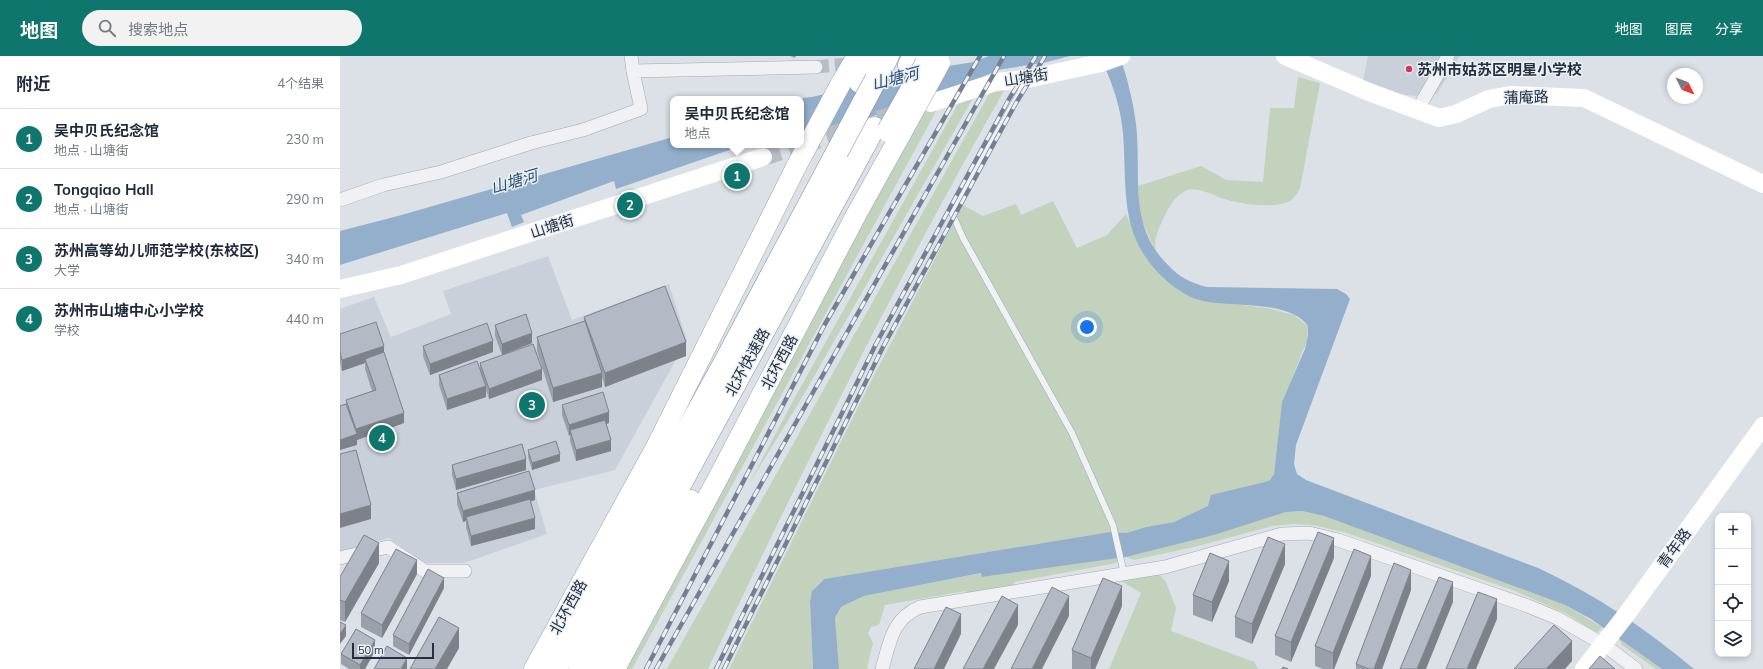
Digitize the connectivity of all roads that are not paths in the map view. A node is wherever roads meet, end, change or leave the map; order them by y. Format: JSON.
{"nodes":[{"id":1,"x":631,"y":56,"type":"edge"},
{"id":2,"x":857,"y":56,"type":"edge"},
{"id":3,"x":871,"y":56,"type":"edge"},
{"id":4,"x":888,"y":56,"type":"edge"},
{"id":5,"x":1121,"y":56,"type":"edge"},
{"id":6,"x":1285,"y":56,"type":"edge"},
{"id":7,"x":1448,"y":56,"type":"edge"},
{"id":8,"x":927,"y":60,"type":"edge"},
{"id":9,"x":816,"y":68,"type":"tunnel mouth"},
{"id":10,"x":633,"y":71,"type":"junction"},
{"id":11,"x":1027,"y":79,"type":"junction"},
{"id":12,"x":859,"y":82,"type":"junction"},
{"id":13,"x":931,"y":103,"type":"dead end"},
{"id":14,"x":1417,"y":111,"type":"junction"},
{"id":15,"x":888,"y":131,"type":"junction"},
{"id":16,"x":763,"y":157,"type":"tunnel mouth"},
{"id":17,"x":1763,"y":184,"type":"edge"},
{"id":18,"x":340,"y":200,"type":"edge"},
{"id":19,"x":856,"y":215,"type":"junction"},
{"id":20,"x":340,"y":289,"type":"edge"},
{"id":21,"x":1763,"y":426,"type":"edge"},
{"id":22,"x":340,"y":558,"type":"edge"},
{"id":23,"x":465,"y":571,"type":"dead end"},
{"id":24,"x":1124,"y":574,"type":"junction"},
{"id":25,"x":1605,"y":641,"type":"junction"},
{"id":26,"x":534,"y":669,"type":"edge"},
{"id":27,"x":556,"y":669,"type":"edge"},
{"id":28,"x":580,"y":669,"type":"edge"},
{"id":29,"x":596,"y":669,"type":"edge"},
{"id":30,"x":615,"y":669,"type":"edge"},
{"id":31,"x":882,"y":669,"type":"edge"},
{"id":32,"x":1584,"y":669,"type":"edge"},
{"id":33,"x":1636,"y":669,"type":"edge"}],
"edges":[{"from":1,"to":10,"type":"street"},
{"from":2,"to":12,"type":"main road","name":"北环西路"},
{"from":3,"to":12,"type":"highway"},
{"from":4,"to":12,"type":"highway"},
{"from":5,"to":11,"type":"street","name":"山塘街"},
{"from":6,"to":14,"type":"street","name":"蒲庵路"},
{"from":7,"to":14,"type":"street"},
{"from":8,"to":15,"type":"highway","name":"北环快速路","bridge":true},
{"from":9,"to":10,"type":"street"},
{"from":10,"to":18,"type":"street"},
{"from":11,"to":13,"type":"street","name":"山塘街"},
{"from":11,"to":24,"type":"lane"},
{"from":12,"to":26,"type":"main road","name":"北环西路","bridge":true},
{"from":12,"to":27,"type":"highway","name":"北环快速路"},
{"from":14,"to":17,"type":"street","name":"蒲庵路"},
{"from":15,"to":19,"type":"main road","name":"北环西路"},
{"from":15,"to":28,"type":"highway","name":"北环快速路"},
{"from":16,"to":20,"type":"street","name":"山塘街"},
{"from":19,"to":29,"type":"main road"},
{"from":19,"to":30,"type":"main road","name":"北环西路"},
{"from":21,"to":25,"type":"street","name":"青年路"},
{"from":22,"to":23,"type":"street"},
{"from":24,"to":25,"type":"street"},
{"from":24,"to":31,"type":"street"},
{"from":25,"to":32,"type":"street","name":"青年路"},
{"from":25,"to":33,"type":"street"}]}
